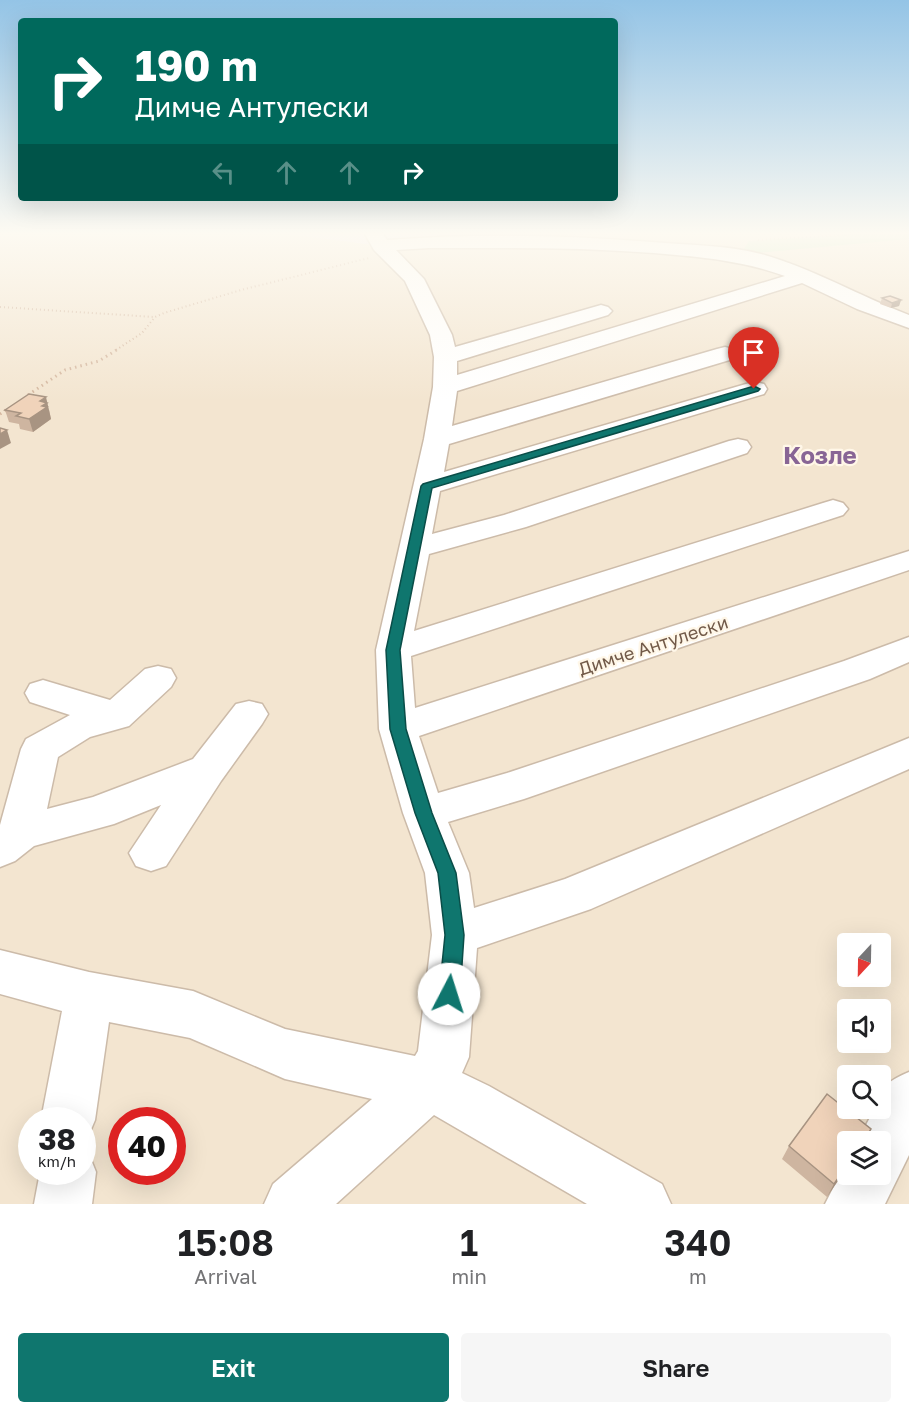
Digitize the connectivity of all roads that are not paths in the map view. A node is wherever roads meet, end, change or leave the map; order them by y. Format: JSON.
{"nodes":[{"id":1,"x":419,"y":290,"type":"edge"},
{"id":2,"x":751,"y":290,"type":"edge"},
{"id":3,"x":833,"y":290,"type":"edge"},
{"id":4,"x":601,"y":311,"type":"dead end"},
{"id":5,"x":909,"y":322,"type":"edge"},
{"id":6,"x":725,"y":354,"type":"dead end"},
{"id":7,"x":446,"y":372,"type":"junction"},
{"id":8,"x":754,"y":389,"type":"dead end"},
{"id":9,"x":437,"y":439,"type":"junction"},
{"id":10,"x":738,"y":447,"type":"dead end"},
{"id":11,"x":427,"y":486,"type":"junction"},
{"id":12,"x":833,"y":509,"type":"dead end"},
{"id":13,"x":414,"y":548,"type":"junction"},
{"id":14,"x":909,"y":560,"type":"edge"},
{"id":15,"x":909,"y":649,"type":"edge"},
{"id":16,"x":393,"y":650,"type":"junction"},
{"id":17,"x":158,"y":678,"type":"dead end"},
{"id":18,"x":43,"y":693,"type":"dead end"},
{"id":19,"x":249,"y":714,"type":"dead end"},
{"id":20,"x":116,"y":716,"type":"junction"},
{"id":21,"x":398,"y":729,"type":"junction"},
{"id":22,"x":909,"y":753,"type":"edge"},
{"id":23,"x":207,"y":770,"type":"junction"},
{"id":24,"x":424,"y":813,"type":"junction"},
{"id":25,"x":10,"y":841,"type":"edge"},
{"id":26,"x":151,"y":853,"type":"dead end"},
{"id":27,"x":455,"y":935,"type":"junction"},
{"id":28,"x":0,"y":972,"type":"edge"},
{"id":29,"x":89,"y":995,"type":"junction"},
{"id":30,"x":428,"y":1084,"type":"junction"},
{"id":31,"x":909,"y":1100,"type":"edge"},
{"id":32,"x":70,"y":1107,"type":"edge"},
{"id":33,"x":891,"y":1134,"type":"edge"},
{"id":34,"x":66,"y":1185,"type":"edge"},
{"id":35,"x":864,"y":1185,"type":"edge"},
{"id":36,"x":63,"y":1204,"type":"edge"},
{"id":37,"x":293,"y":1204,"type":"edge"},
{"id":38,"x":642,"y":1204,"type":"edge"},
{"id":39,"x":854,"y":1204,"type":"edge"}],
"edges":[{"from":1,"to":7,"type":"street"},
{"from":2,"to":7,"type":"street"},
{"from":3,"to":5,"type":"street"},
{"from":4,"to":7,"type":"street"},
{"from":6,"to":9,"type":"street"},
{"from":7,"to":9,"type":"street"},
{"from":8,"to":11,"type":"street"},
{"from":9,"to":11,"type":"street"},
{"from":10,"to":13,"type":"street"},
{"from":11,"to":13,"type":"street"},
{"from":12,"to":16,"type":"street"},
{"from":13,"to":16,"type":"street"},
{"from":14,"to":21,"type":"street","name":"Димче Антулески"},
{"from":15,"to":24,"type":"street"},
{"from":16,"to":21,"type":"street"},
{"from":17,"to":20,"type":"street"},
{"from":18,"to":20,"type":"street"},
{"from":19,"to":23,"type":"street"},
{"from":20,"to":25,"type":"street"},
{"from":21,"to":24,"type":"street"},
{"from":22,"to":27,"type":"street"},
{"from":23,"to":25,"type":"street"},
{"from":23,"to":26,"type":"street"},
{"from":24,"to":27,"type":"street"},
{"from":27,"to":30,"type":"street"},
{"from":28,"to":29,"type":"street"},
{"from":29,"to":30,"type":"street"},
{"from":29,"to":32,"type":"street"},
{"from":30,"to":37,"type":"street"},
{"from":30,"to":38,"type":"street"},
{"from":31,"to":33,"type":"street"},
{"from":34,"to":36,"type":"street"},
{"from":35,"to":39,"type":"street"}]}
